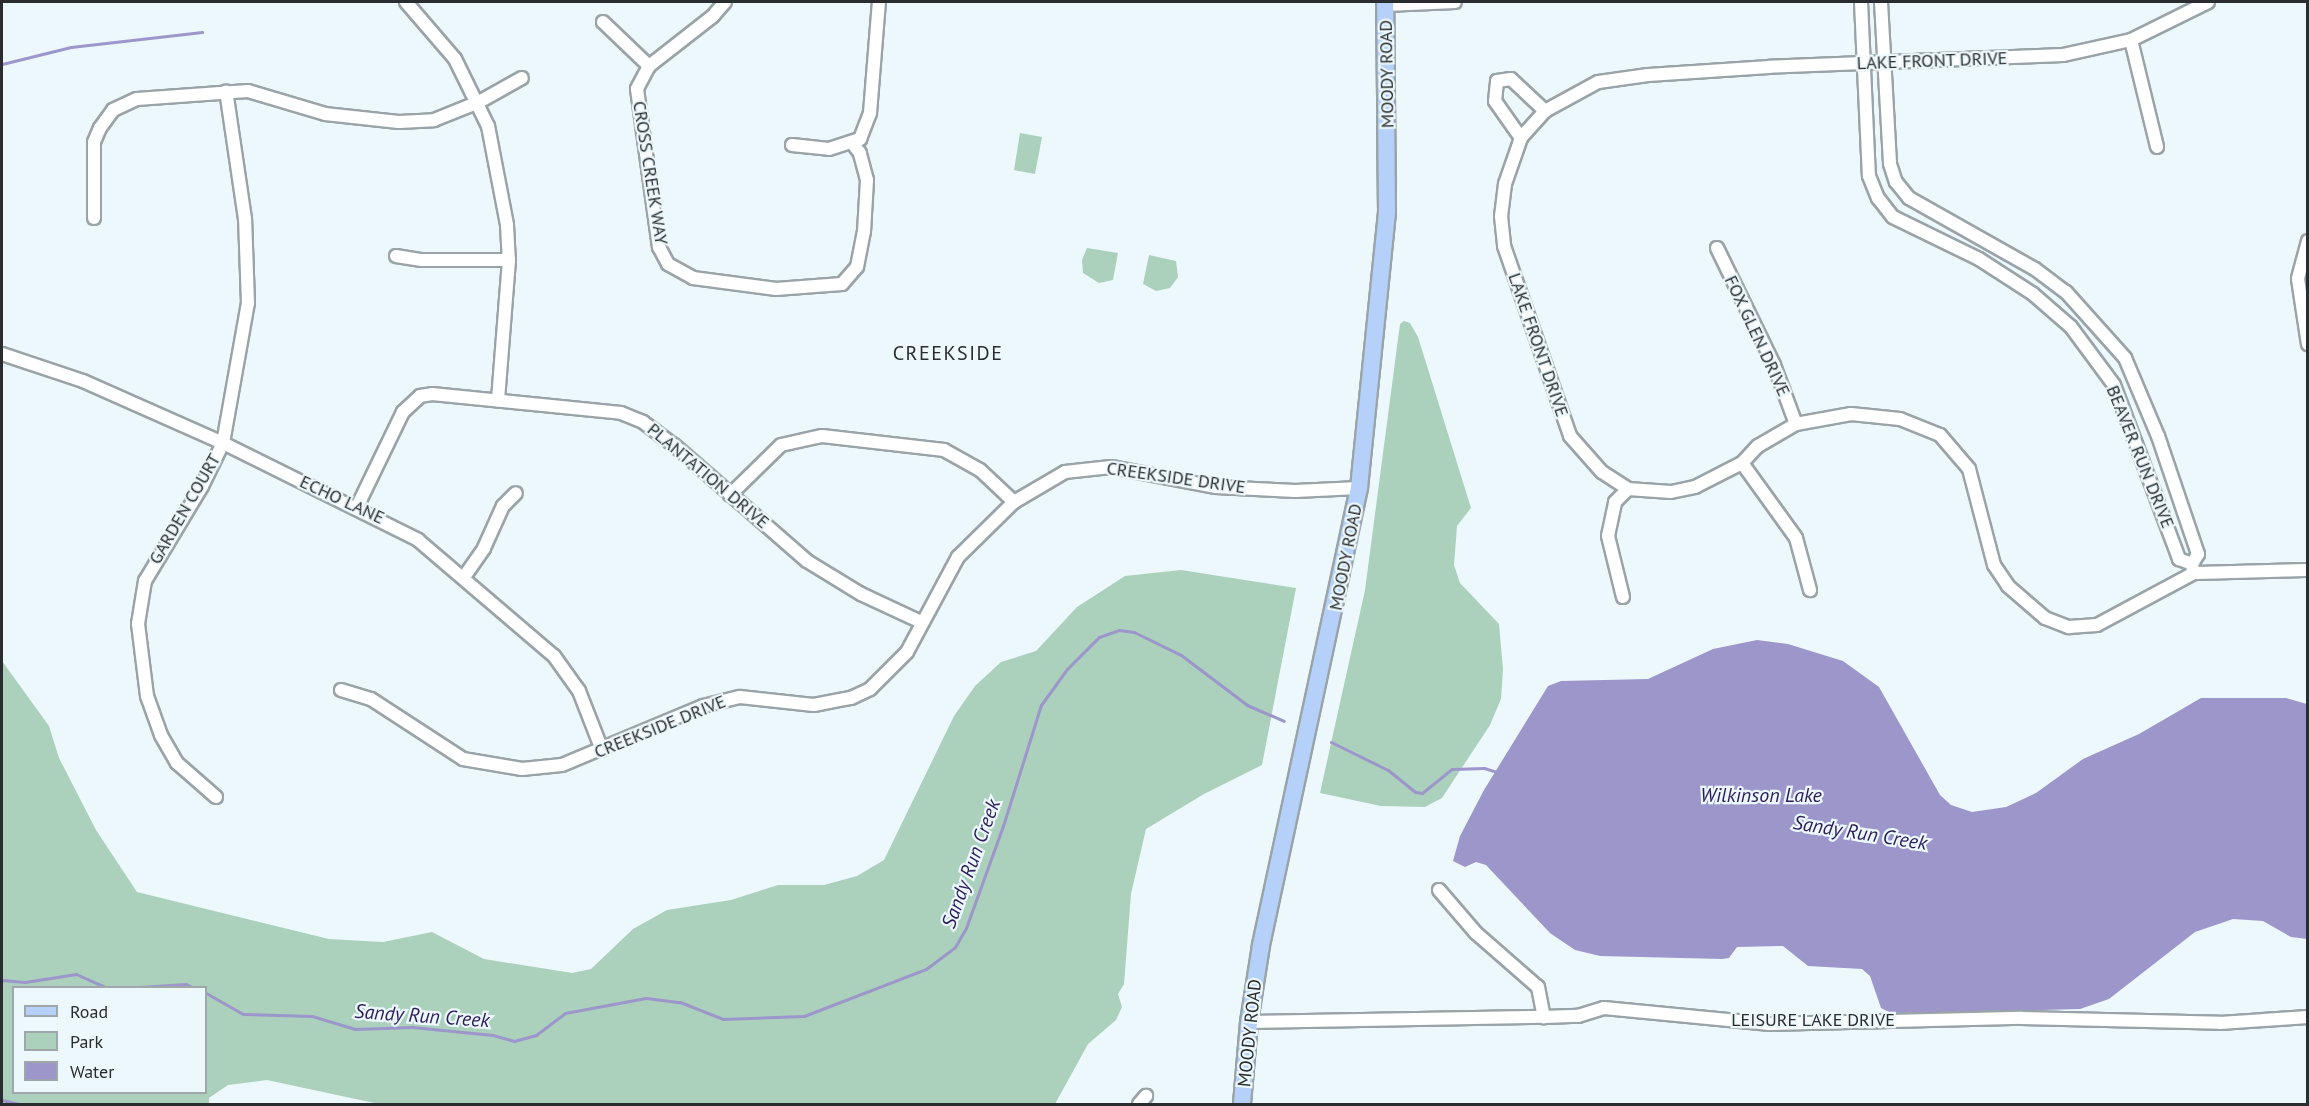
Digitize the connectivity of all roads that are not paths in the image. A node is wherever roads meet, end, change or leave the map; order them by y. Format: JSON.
{"nodes":[{"id":1,"x":406,"y":2,"type":"edge"},
{"id":2,"x":725,"y":2,"type":"edge"},
{"id":3,"x":879,"y":2,"type":"edge"},
{"id":4,"x":1455,"y":2,"type":"edge"},
{"id":5,"x":1861,"y":2,"type":"edge"},
{"id":6,"x":1881,"y":2,"type":"edge"},
{"id":7,"x":2208,"y":2,"type":"edge"},
{"id":8,"x":1385,"y":3,"type":"edge"},
{"id":9,"x":603,"y":22,"type":"dead end"},
{"id":10,"x":2132,"y":40,"type":"junction"},
{"id":11,"x":1884,"y":63,"type":"junction"},
{"id":12,"x":1864,"y":64,"type":"junction"},
{"id":13,"x":649,"y":66,"type":"junction"},
{"id":14,"x":522,"y":78,"type":"dead end"},
{"id":15,"x":226,"y":91,"type":"junction"},
{"id":16,"x":479,"y":102,"type":"junction"},
{"id":17,"x":1545,"y":111,"type":"junction"},
{"id":18,"x":1521,"y":138,"type":"junction"},
{"id":19,"x":853,"y":144,"type":"junction"},
{"id":20,"x":792,"y":145,"type":"dead end"},
{"id":21,"x":2157,"y":147,"type":"dead end"},
{"id":22,"x":94,"y":218,"type":"dead end"},
{"id":23,"x":2307,"y":241,"type":"edge"},
{"id":24,"x":1717,"y":248,"type":"dead end"},
{"id":25,"x":396,"y":256,"type":"dead end"},
{"id":26,"x":509,"y":260,"type":"junction"},
{"id":27,"x":2080,"y":306,"type":"junction"},
{"id":28,"x":2066,"y":322,"type":"junction"},
{"id":29,"x":2307,"y":344,"type":"edge"},
{"id":30,"x":2,"y":354,"type":"edge"},
{"id":31,"x":498,"y":400,"type":"junction"},
{"id":32,"x":1796,"y":424,"type":"junction"},
{"id":33,"x":2158,"y":436,"type":"junction"},
{"id":34,"x":223,"y":443,"type":"junction"},
{"id":35,"x":2138,"y":444,"type":"junction"},
{"id":36,"x":1742,"y":463,"type":"junction"},
{"id":37,"x":1359,"y":488,"type":"junction"},
{"id":38,"x":1628,"y":489,"type":"junction"},
{"id":39,"x":516,"y":493,"type":"dead end"},
{"id":40,"x":730,"y":495,"type":"junction"},
{"id":41,"x":1014,"y":502,"type":"junction"},
{"id":42,"x":357,"y":507,"type":"junction"},
{"id":43,"x":2193,"y":568,"type":"junction"},
{"id":44,"x":2307,"y":570,"type":"edge"},
{"id":45,"x":464,"y":577,"type":"junction"},
{"id":46,"x":1810,"y":590,"type":"dead end"},
{"id":47,"x":1623,"y":597,"type":"dead end"},
{"id":48,"x":921,"y":622,"type":"junction"},
{"id":49,"x":341,"y":690,"type":"dead end"},
{"id":50,"x":602,"y":750,"type":"junction"},
{"id":51,"x":216,"y":797,"type":"dead end"},
{"id":52,"x":1439,"y":890,"type":"dead end"},
{"id":53,"x":1544,"y":1017,"type":"junction"},
{"id":54,"x":2307,"y":1017,"type":"edge"},
{"id":55,"x":1249,"y":1022,"type":"junction"},
{"id":56,"x":1242,"y":1104,"type":"edge"}],
"edges":[{"from":1,"to":16,"type":"street"},
{"from":2,"to":13,"type":"street"},
{"from":3,"to":19,"type":"street"},
{"from":4,"to":8,"type":"street"},
{"from":5,"to":12,"type":"street","name":"BEAVER RUN DRIVE"},
{"from":6,"to":11,"type":"street","name":"BEAVER RUN DRIVE"},
{"from":7,"to":10,"type":"street","name":"LAKE FRONT DRIVE"},
{"from":8,"to":37,"type":"main road","name":"MOODY ROAD"},
{"from":9,"to":13,"type":"street"},
{"from":10,"to":11,"type":"street","name":"LAKE FRONT DRIVE"},
{"from":10,"to":21,"type":"street"},
{"from":11,"to":12,"type":"street","name":"LAKE FRONT DRIVE"},
{"from":11,"to":27,"type":"street","name":"BEAVER RUN DRIVE"},
{"from":12,"to":17,"type":"street","name":"LAKE FRONT DRIVE"},
{"from":12,"to":28,"type":"street","name":"BEAVER RUN DRIVE"},
{"from":13,"to":19,"type":"street","name":"CROSS CREEK WAY"},
{"from":14,"to":16,"type":"street"},
{"from":15,"to":16,"type":"street"},
{"from":15,"to":22,"type":"street"},
{"from":15,"to":34,"type":"street","name":"GARDEN COURT"},
{"from":16,"to":26,"type":"street"},
{"from":17,"to":18,"type":"street","name":"LAKE FRONT DRIVE"},
{"from":17,"to":18,"type":"street"},
{"from":18,"to":38,"type":"street","name":"LAKE FRONT DRIVE"},
{"from":19,"to":20,"type":"street"},
{"from":23,"to":29,"type":"street"},
{"from":24,"to":32,"type":"street","name":"FOX GLEN DRIVE"},
{"from":25,"to":26,"type":"street"},
{"from":26,"to":31,"type":"street"},
{"from":27,"to":28,"type":"street"},
{"from":27,"to":33,"type":"street","name":"BEAVER RUN DRIVE"},
{"from":28,"to":35,"type":"street","name":"BEAVER RUN DRIVE"},
{"from":30,"to":34,"type":"street","name":"ECHO LANE"},
{"from":31,"to":40,"type":"street","name":"PLANTATION DRIVE"},
{"from":31,"to":42,"type":"street","name":"PLANTATION DRIVE"},
{"from":32,"to":36,"type":"street","name":"LAKE FRONT DRIVE"},
{"from":32,"to":43,"type":"street","name":"LAKE FRONT DRIVE"},
{"from":33,"to":35,"type":"street"},
{"from":33,"to":43,"type":"street","name":"BEAVER RUN DRIVE"},
{"from":34,"to":42,"type":"street","name":"ECHO LANE"},
{"from":34,"to":51,"type":"street","name":"GARDEN COURT"},
{"from":35,"to":43,"type":"street","name":"BEAVER RUN DRIVE"},
{"from":36,"to":38,"type":"street","name":"LAKE FRONT DRIVE"},
{"from":36,"to":46,"type":"street"},
{"from":37,"to":41,"type":"street","name":"CREEKSIDE DRIVE"},
{"from":37,"to":55,"type":"main road","name":"MOODY ROAD"},
{"from":38,"to":47,"type":"street"},
{"from":39,"to":45,"type":"street"},
{"from":40,"to":41,"type":"street"},
{"from":40,"to":48,"type":"street","name":"PLANTATION DRIVE"},
{"from":41,"to":48,"type":"street","name":"CREEKSIDE DRIVE"},
{"from":42,"to":45,"type":"street","name":"ECHO LANE"},
{"from":43,"to":44,"type":"street","name":"LAKE FRONT DRIVE"},
{"from":45,"to":50,"type":"street","name":"ECHO LANE"},
{"from":48,"to":50,"type":"street","name":"CREEKSIDE DRIVE"},
{"from":49,"to":50,"type":"street","name":"CREEKSIDE DRIVE"},
{"from":52,"to":53,"type":"street"},
{"from":53,"to":54,"type":"street","name":"LEISURE LAKE DRIVE"},
{"from":53,"to":55,"type":"street","name":"LEISURE LAKE DRIVE"},
{"from":55,"to":56,"type":"main road","name":"MOODY ROAD"}]}
